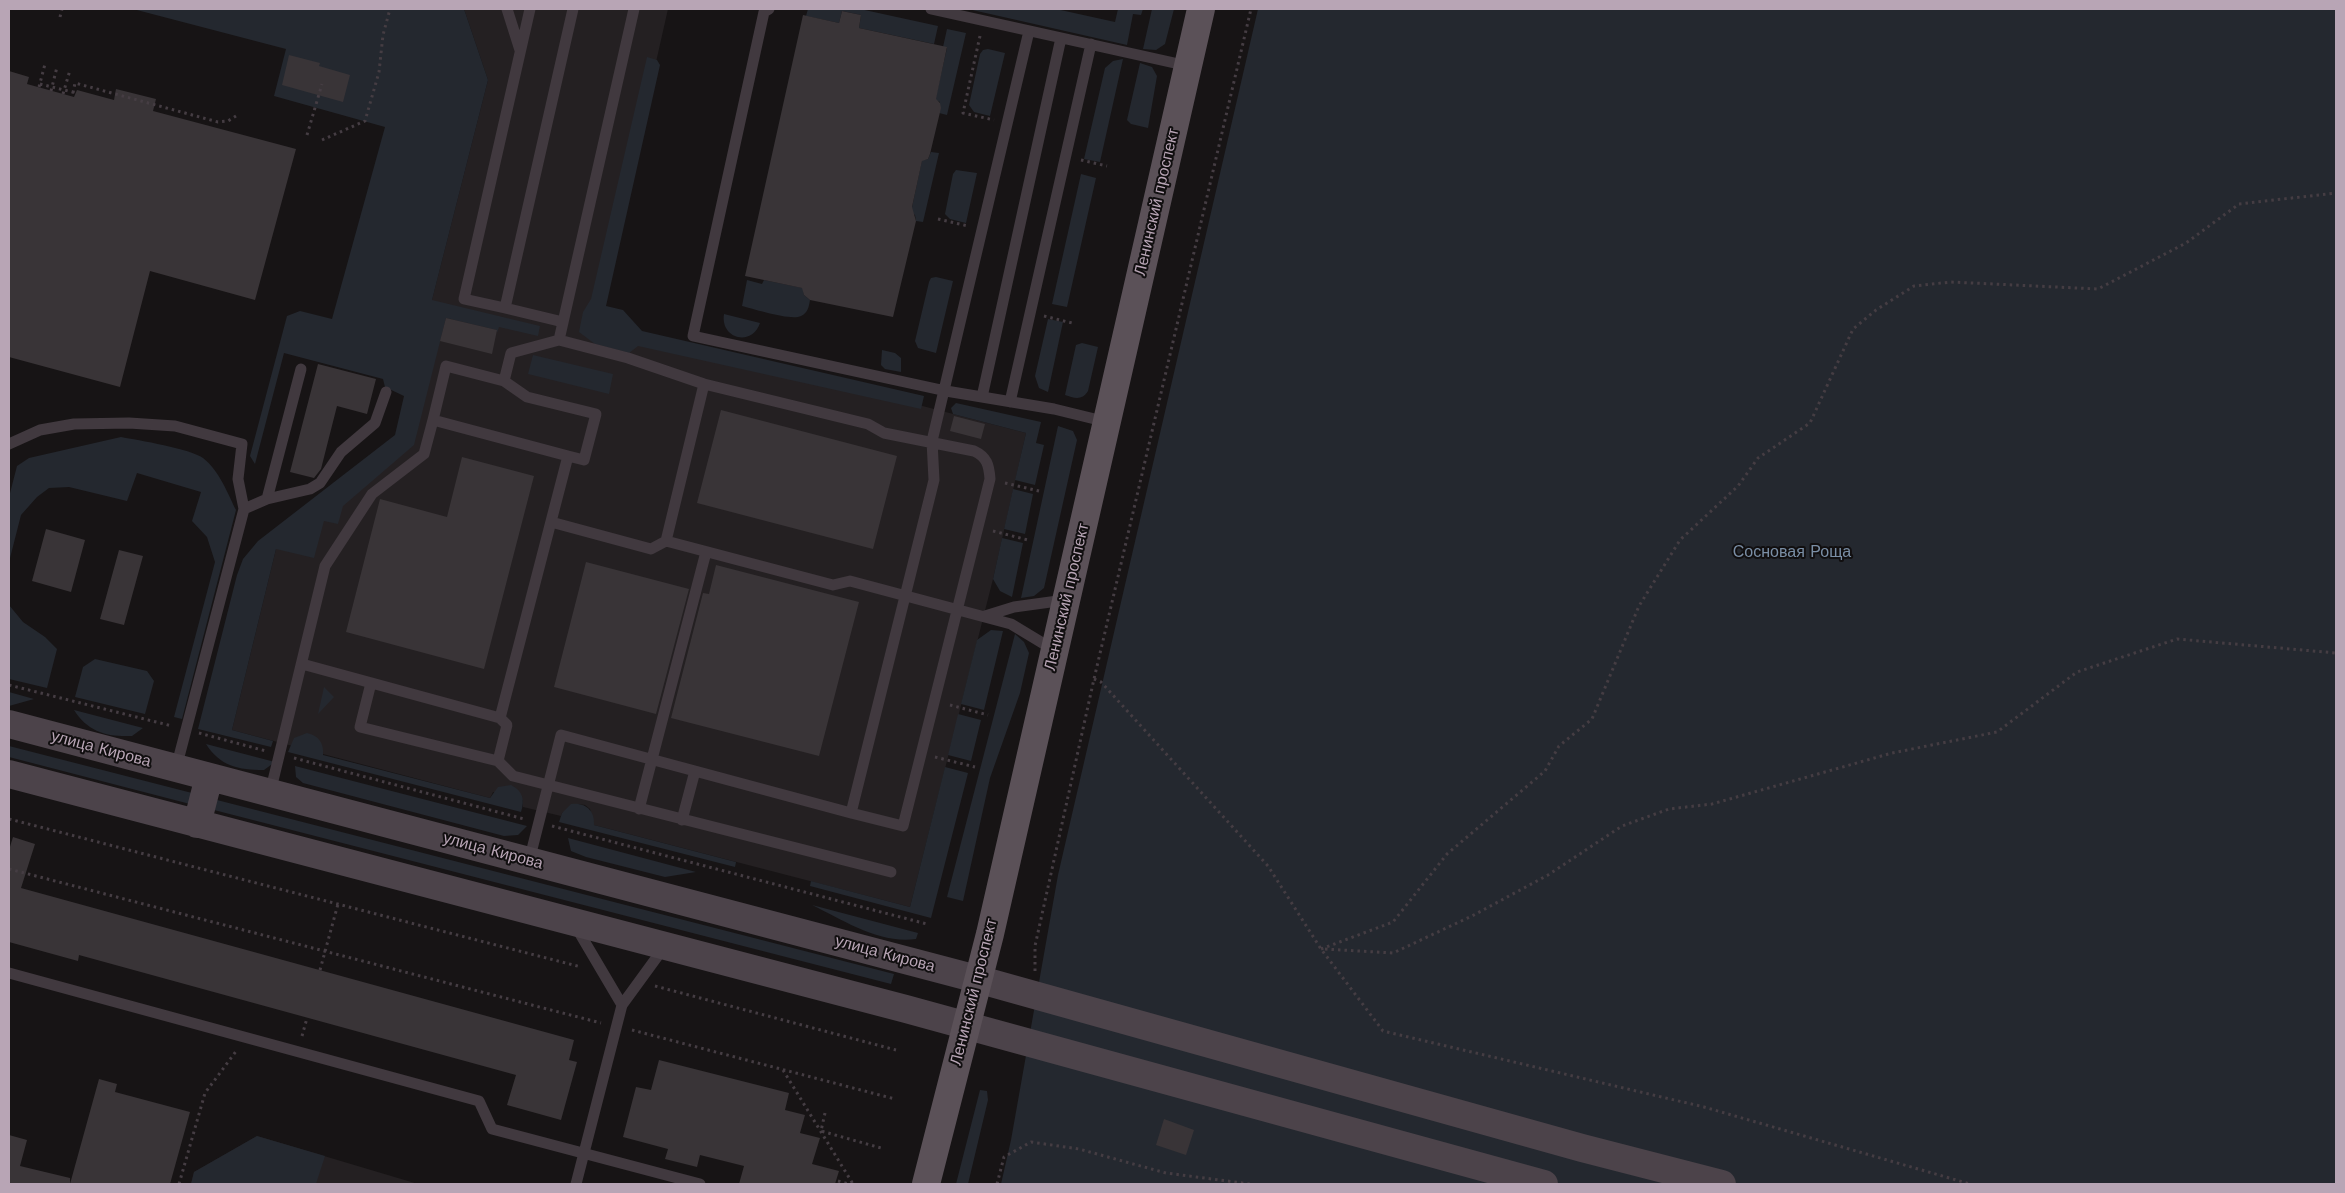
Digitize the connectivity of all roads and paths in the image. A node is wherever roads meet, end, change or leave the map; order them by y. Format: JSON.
{"nodes":[{"id":1,"x":62,"y":9,"type":"edge"},
{"id":2,"x":390,"y":9,"type":"edge"},
{"id":3,"x":507,"y":9,"type":"edge"},
{"id":4,"x":530,"y":9,"type":"edge"},
{"id":5,"x":573,"y":9,"type":"edge"},
{"id":6,"x":634,"y":9,"type":"edge"},
{"id":7,"x":769,"y":9,"type":"edge"},
{"id":8,"x":931,"y":9,"type":"edge"},
{"id":9,"x":1201,"y":9,"type":"edge"},
{"id":10,"x":1251,"y":9,"type":"edge"},
{"id":11,"x":60,"y":17,"type":"dead end"},
{"id":12,"x":984,"y":20,"type":"junction"},
{"id":13,"x":1029,"y":31,"type":"junction"},
{"id":14,"x":1061,"y":38,"type":"junction"},
{"id":15,"x":1091,"y":44,"type":"junction"},
{"id":16,"x":520,"y":50,"type":"junction"},
{"id":17,"x":45,"y":64,"type":"dead end"},
{"id":18,"x":1188,"y":66,"type":"junction"},
{"id":19,"x":57,"y":67,"type":"dead end"},
{"id":20,"x":70,"y":70,"type":"dead end"},
{"id":21,"x":322,"y":84,"type":"dead end"},
{"id":22,"x":51,"y":89,"type":"junction"},
{"id":23,"x":64,"y":92,"type":"junction"},
{"id":24,"x":963,"y":113,"type":"dead end"},
{"id":25,"x":236,"y":116,"type":"dead end"},
{"id":26,"x":307,"y":136,"type":"dead end"},
{"id":27,"x":322,"y":140,"type":"dead end"},
{"id":28,"x":2336,"y":193,"type":"edge"},
{"id":29,"x":505,"y":308,"type":"junction"},
{"id":30,"x":563,"y":322,"type":"junction"},
{"id":31,"x":559,"y":340,"type":"junction"},
{"id":32,"x":301,"y":369,"type":"dead end"},
{"id":33,"x":504,"y":381,"type":"junction"},
{"id":34,"x":704,"y":384,"type":"junction"},
{"id":35,"x":946,"y":391,"type":"junction"},
{"id":36,"x":386,"y":392,"type":"dead end"},
{"id":37,"x":982,"y":397,"type":"junction"},
{"id":38,"x":1010,"y":402,"type":"junction"},
{"id":39,"x":433,"y":420,"type":"junction"},
{"id":40,"x":1107,"y":422,"type":"junction"},
{"id":41,"x":932,"y":442,"type":"junction"},
{"id":42,"x":9,"y":444,"type":"edge"},
{"id":43,"x":568,"y":456,"type":"junction"},
{"id":44,"x":990,"y":479,"type":"junction"},
{"id":45,"x":1039,"y":491,"type":"dead end"},
{"id":46,"x":267,"y":499,"type":"junction"},
{"id":47,"x":244,"y":509,"type":"junction"},
{"id":48,"x":550,"y":522,"type":"junction"},
{"id":49,"x":1003,"y":533,"type":"dead end"},
{"id":50,"x":1028,"y":540,"type":"dead end"},
{"id":51,"x":666,"y":541,"type":"junction"},
{"id":52,"x":706,"y":552,"type":"junction"},
{"id":53,"x":904,"y":595,"type":"junction"},
{"id":54,"x":1066,"y":600,"type":"junction"},
{"id":55,"x":957,"y":609,"type":"junction"},
{"id":56,"x":983,"y":616,"type":"junction"},
{"id":57,"x":1055,"y":651,"type":"junction"},
{"id":58,"x":2336,"y":653,"type":"edge"},
{"id":59,"x":302,"y":664,"type":"junction"},
{"id":60,"x":1094,"y":679,"type":"junction"},
{"id":61,"x":371,"y":683,"type":"junction"},
{"id":62,"x":9,"y":685,"type":"edge"},
{"id":63,"x":934,"y":701,"type":"junction"},
{"id":64,"x":988,"y":715,"type":"dead end"},
{"id":65,"x":500,"y":718,"type":"junction"},
{"id":66,"x":9,"y":724,"type":"edge"},
{"id":67,"x":186,"y":730,"type":"junction"},
{"id":68,"x":921,"y":753,"type":"junction"},
{"id":69,"x":280,"y":754,"type":"junction"},
{"id":70,"x":652,"y":760,"type":"junction"},
{"id":71,"x":498,"y":761,"type":"junction"},
{"id":72,"x":975,"y":767,"type":"dead end"},
{"id":73,"x":176,"y":768,"type":"junction"},
{"id":74,"x":695,"y":771,"type":"junction"},
{"id":75,"x":9,"y":774,"type":"edge"},
{"id":76,"x":209,"y":777,"type":"junction"},
{"id":77,"x":548,"y":786,"type":"junction"},
{"id":78,"x":270,"y":793,"type":"junction"},
{"id":79,"x":639,"y":809,"type":"junction"},
{"id":80,"x":851,"y":813,"type":"junction"},
{"id":81,"x":9,"y":819,"type":"edge"},
{"id":82,"x":682,"y":820,"type":"junction"},
{"id":83,"x":539,"y":823,"type":"junction"},
{"id":84,"x":197,"y":824,"type":"junction"},
{"id":85,"x":529,"y":861,"type":"junction"},
{"id":86,"x":9,"y":869,"type":"edge"},
{"id":87,"x":891,"y":872,"type":"dead end"},
{"id":88,"x":338,"y":904,"type":"junction"},
{"id":89,"x":573,"y":922,"type":"junction"},
{"id":90,"x":927,"y":924,"type":"dead end"},
{"id":91,"x":665,"y":946,"type":"junction"},
{"id":92,"x":1321,"y":949,"type":"junction"},
{"id":93,"x":325,"y":951,"type":"junction"},
{"id":94,"x":320,"y":970,"type":"dead end"},
{"id":95,"x":603,"y":972,"type":"junction"},
{"id":96,"x":9,"y":973,"type":"edge"},
{"id":97,"x":977,"y":979,"type":"junction"},
{"id":98,"x":639,"y":982,"type":"junction"},
{"id":99,"x":1030,"y":994,"type":"junction"},
{"id":100,"x":622,"y":1005,"type":"junction"},
{"id":101,"x":966,"y":1025,"type":"junction"},
{"id":102,"x":616,"y":1026,"type":"junction"},
{"id":103,"x":246,"y":1038,"type":"junction"},
{"id":104,"x":896,"y":1050,"type":"dead end"},
{"id":105,"x":782,"y":1070,"type":"junction"},
{"id":106,"x":895,"y":1099,"type":"dead end"},
{"id":107,"x":825,"y":1113,"type":"dead end"},
{"id":108,"x":821,"y":1131,"type":"junction"},
{"id":109,"x":881,"y":1148,"type":"dead end"},
{"id":110,"x":584,"y":1154,"type":"junction"},
{"id":111,"x":838,"y":1181,"type":"dead end"},
{"id":112,"x":179,"y":1184,"type":"edge"},
{"id":113,"x":576,"y":1184,"type":"edge"},
{"id":114,"x":700,"y":1184,"type":"edge"},
{"id":115,"x":849,"y":1184,"type":"edge"},
{"id":116,"x":853,"y":1184,"type":"edge"},
{"id":117,"x":926,"y":1184,"type":"edge"},
{"id":118,"x":997,"y":1184,"type":"edge"},
{"id":119,"x":1250,"y":1184,"type":"edge"},
{"id":120,"x":1544,"y":1184,"type":"edge"},
{"id":121,"x":1722,"y":1184,"type":"edge"},
{"id":122,"x":1970,"y":1184,"type":"edge"}],
"edges":[{"from":1,"to":11,"type":"path"},
{"from":2,"to":27,"type":"path"},
{"from":3,"to":16,"type":"lane"},
{"from":4,"to":16,"type":"lane"},
{"from":5,"to":29,"type":"lane"},
{"from":6,"to":30,"type":"lane"},
{"from":7,"to":35,"type":"lane"},
{"from":8,"to":12,"type":"lane"},
{"from":9,"to":18,"type":"main road","name":"Ленинский проспект"},
{"from":10,"to":60,"type":"path"},
{"from":12,"to":13,"type":"lane"},
{"from":12,"to":24,"type":"path"},
{"from":13,"to":14,"type":"lane"},
{"from":13,"to":35,"type":"lane"},
{"from":14,"to":15,"type":"lane"},
{"from":14,"to":37,"type":"lane"},
{"from":15,"to":18,"type":"lane"},
{"from":15,"to":38,"type":"lane"},
{"from":16,"to":29,"type":"lane"},
{"from":17,"to":22,"type":"path"},
{"from":18,"to":40,"type":"main road","name":"Ленинский проспект"},
{"from":19,"to":22,"type":"path"},
{"from":20,"to":23,"type":"path"},
{"from":21,"to":26,"type":"path"},
{"from":22,"to":23,"type":"path"},
{"from":23,"to":25,"type":"path"},
{"from":28,"to":92,"type":"path"},
{"from":29,"to":30,"type":"lane"},
{"from":30,"to":31,"type":"lane"},
{"from":31,"to":33,"type":"lane"},
{"from":31,"to":34,"type":"lane"},
{"from":32,"to":46,"type":"lane"},
{"from":33,"to":39,"type":"lane"},
{"from":33,"to":43,"type":"lane"},
{"from":34,"to":41,"type":"lane"},
{"from":34,"to":51,"type":"lane"},
{"from":35,"to":37,"type":"lane"},
{"from":35,"to":41,"type":"lane"},
{"from":36,"to":46,"type":"lane"},
{"from":37,"to":38,"type":"lane"},
{"from":38,"to":40,"type":"lane"},
{"from":39,"to":43,"type":"lane"},
{"from":39,"to":59,"type":"lane"},
{"from":40,"to":54,"type":"main road","name":"Ленинский проспект"},
{"from":41,"to":44,"type":"lane"},
{"from":41,"to":53,"type":"lane"},
{"from":42,"to":47,"type":"lane"},
{"from":43,"to":48,"type":"lane"},
{"from":44,"to":45,"type":"path"},
{"from":44,"to":55,"type":"lane"},
{"from":46,"to":47,"type":"lane"},
{"from":47,"to":67,"type":"lane"},
{"from":48,"to":51,"type":"lane"},
{"from":48,"to":65,"type":"lane"},
{"from":49,"to":50,"type":"path"},
{"from":51,"to":52,"type":"lane"},
{"from":52,"to":53,"type":"lane"},
{"from":52,"to":70,"type":"lane"},
{"from":53,"to":55,"type":"lane"},
{"from":53,"to":80,"type":"lane"},
{"from":54,"to":56,"type":"lane"},
{"from":54,"to":57,"type":"main road","name":"Ленинский проспект"},
{"from":55,"to":56,"type":"lane"},
{"from":55,"to":63,"type":"lane"},
{"from":56,"to":57,"type":"lane"},
{"from":57,"to":97,"type":"main road","name":"Ленинский проспект"},
{"from":58,"to":92,"type":"path"},
{"from":59,"to":61,"type":"lane"},
{"from":59,"to":69,"type":"lane"},
{"from":60,"to":92,"type":"path"},
{"from":60,"to":99,"type":"path"},
{"from":61,"to":65,"type":"lane"},
{"from":61,"to":71,"type":"lane"},
{"from":62,"to":67,"type":"path"},
{"from":63,"to":64,"type":"path"},
{"from":63,"to":68,"type":"lane"},
{"from":65,"to":71,"type":"lane"},
{"from":66,"to":73,"type":"main road","name":"улица Кирова"},
{"from":67,"to":69,"type":"path"},
{"from":67,"to":73,"type":"lane"},
{"from":68,"to":72,"type":"path"},
{"from":68,"to":80,"type":"lane"},
{"from":69,"to":78,"type":"lane"},
{"from":69,"to":83,"type":"path"},
{"from":70,"to":74,"type":"lane"},
{"from":70,"to":77,"type":"lane"},
{"from":70,"to":79,"type":"lane"},
{"from":71,"to":77,"type":"lane"},
{"from":73,"to":76,"type":"main road","name":"улица Кирова"},
{"from":74,"to":80,"type":"lane"},
{"from":74,"to":82,"type":"lane"},
{"from":75,"to":84,"type":"main road"},
{"from":76,"to":78,"type":"main road","name":"улица Кирова"},
{"from":76,"to":84,"type":"main road"},
{"from":77,"to":79,"type":"lane"},
{"from":77,"to":83,"type":"lane"},
{"from":78,"to":85,"type":"main road","name":"улица Кирова"},
{"from":79,"to":82,"type":"lane"},
{"from":81,"to":88,"type":"path"},
{"from":82,"to":87,"type":"lane"},
{"from":83,"to":85,"type":"lane"},
{"from":83,"to":90,"type":"path"},
{"from":84,"to":89,"type":"main road"},
{"from":85,"to":97,"type":"main road","name":"улица Кирова"},
{"from":86,"to":93,"type":"path"},
{"from":88,"to":93,"type":"path"},
{"from":88,"to":95,"type":"path"},
{"from":89,"to":91,"type":"main road"},
{"from":89,"to":95,"type":"lane"},
{"from":91,"to":98,"type":"lane"},
{"from":91,"to":101,"type":"main road"},
{"from":92,"to":122,"type":"path"},
{"from":93,"to":94,"type":"path"},
{"from":93,"to":102,"type":"path"},
{"from":95,"to":100,"type":"lane"},
{"from":96,"to":103,"type":"lane"},
{"from":97,"to":99,"type":"main road","name":"улица Кирова"},
{"from":97,"to":101,"type":"main road","name":"Ленинский проспект"},
{"from":98,"to":100,"type":"lane"},
{"from":98,"to":104,"type":"path"},
{"from":99,"to":121,"type":"main road","name":"улица Кирова"},
{"from":100,"to":102,"type":"lane"},
{"from":101,"to":117,"type":"main road","name":"Ленинский проспект"},
{"from":101,"to":120,"type":"main road"},
{"from":102,"to":105,"type":"path"},
{"from":102,"to":110,"type":"lane"},
{"from":103,"to":110,"type":"lane"},
{"from":103,"to":112,"type":"path"},
{"from":105,"to":106,"type":"path"},
{"from":105,"to":108,"type":"path"},
{"from":107,"to":108,"type":"path"},
{"from":108,"to":109,"type":"path"},
{"from":108,"to":116,"type":"path"},
{"from":110,"to":113,"type":"lane"},
{"from":110,"to":114,"type":"lane"},
{"from":111,"to":115,"type":"path"},
{"from":118,"to":119,"type":"path"}]}
